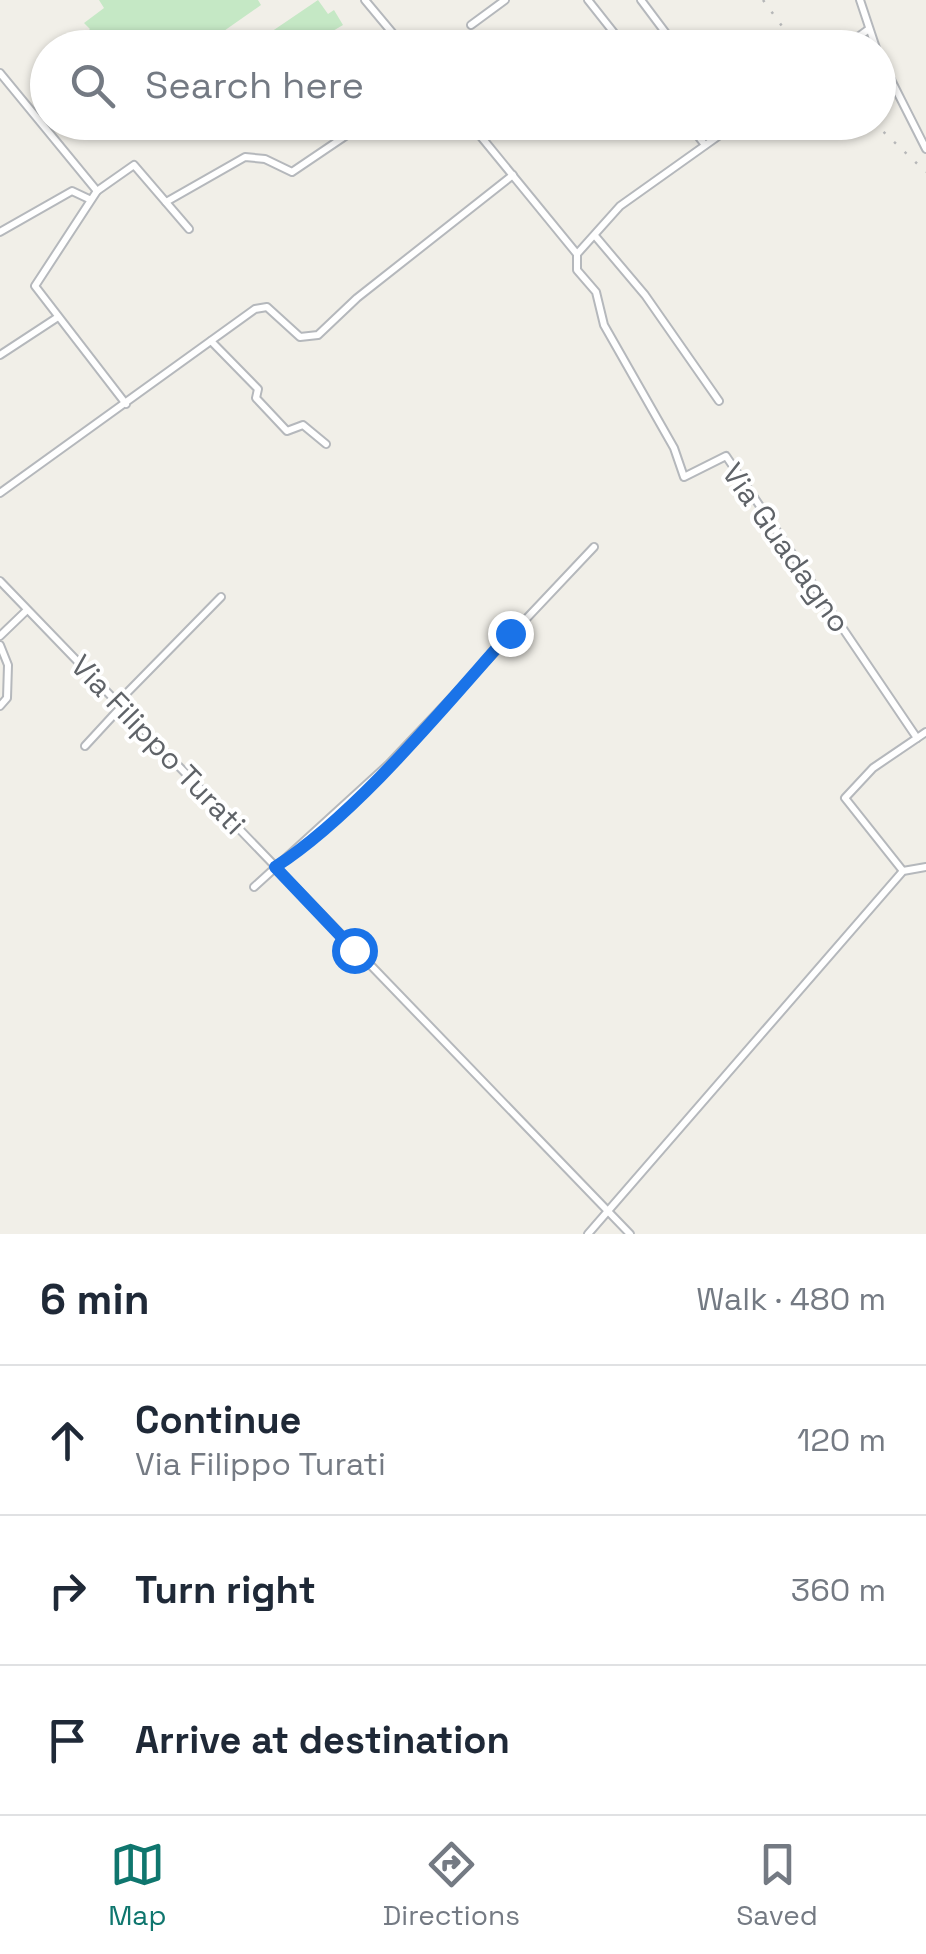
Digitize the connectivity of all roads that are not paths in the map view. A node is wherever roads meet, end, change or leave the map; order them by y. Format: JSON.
{"nodes":[{"id":1,"x":365,"y":0,"type":"edge"},
{"id":2,"x":505,"y":0,"type":"edge"},
{"id":3,"x":588,"y":0,"type":"edge"},
{"id":4,"x":641,"y":0,"type":"edge"},
{"id":5,"x":860,"y":0,"type":"edge"},
{"id":6,"x":471,"y":24,"type":"dead end"},
{"id":7,"x":391,"y":30,"type":"edge"},
{"id":8,"x":612,"y":30,"type":"edge"},
{"id":9,"x":664,"y":30,"type":"edge"},
{"id":10,"x":869,"y":30,"type":"edge"},
{"id":11,"x":0,"y":73,"type":"edge"},
{"id":12,"x":896,"y":89,"type":"edge"},
{"id":13,"x":30,"y":109,"type":"edge"},
{"id":14,"x":55,"y":140,"type":"edge"},
{"id":15,"x":339,"y":140,"type":"edge"},
{"id":16,"x":484,"y":140,"type":"edge"},
{"id":17,"x":701,"y":140,"type":"edge"},
{"id":18,"x":712,"y":140,"type":"edge"},
{"id":19,"x":705,"y":145,"type":"junction"},
{"id":20,"x":926,"y":150,"type":"edge"},
{"id":21,"x":513,"y":175,"type":"junction"},
{"id":22,"x":97,"y":191,"type":"junction"},
{"id":23,"x":89,"y":199,"type":"junction"},
{"id":24,"x":166,"y":202,"type":"junction"},
{"id":25,"x":189,"y":229,"type":"dead end"},
{"id":26,"x":0,"y":232,"type":"edge"},
{"id":27,"x":596,"y":236,"type":"junction"},
{"id":28,"x":576,"y":254,"type":"junction"},
{"id":29,"x":58,"y":316,"type":"junction"},
{"id":30,"x":211,"y":342,"type":"junction"},
{"id":31,"x":0,"y":355,"type":"edge"},
{"id":32,"x":719,"y":400,"type":"dead end"},
{"id":33,"x":126,"y":404,"type":"junction"},
{"id":34,"x":326,"y":444,"type":"dead end"},
{"id":35,"x":0,"y":493,"type":"edge"},
{"id":36,"x":594,"y":546,"type":"dead end"},
{"id":37,"x":0,"y":581,"type":"edge"},
{"id":38,"x":220,"y":597,"type":"dead end"},
{"id":39,"x":27,"y":610,"type":"junction"},
{"id":40,"x":0,"y":636,"type":"edge"},
{"id":41,"x":0,"y":645,"type":"edge"},
{"id":42,"x":119,"y":705,"type":"junction"},
{"id":43,"x":0,"y":706,"type":"edge"},
{"id":44,"x":926,"y":732,"type":"edge"},
{"id":45,"x":917,"y":738,"type":"junction"},
{"id":46,"x":85,"y":746,"type":"dead end"},
{"id":47,"x":275,"y":867,"type":"junction"},
{"id":48,"x":926,"y":867,"type":"edge"},
{"id":49,"x":903,"y":871,"type":"junction"},
{"id":50,"x":254,"y":887,"type":"dead end"},
{"id":51,"x":608,"y":1211,"type":"junction"},
{"id":52,"x":588,"y":1234,"type":"edge"},
{"id":53,"x":630,"y":1234,"type":"edge"}],
"edges":[{"from":1,"to":7,"type":"street"},
{"from":2,"to":6,"type":"street"},
{"from":3,"to":8,"type":"street"},
{"from":4,"to":9,"type":"street"},
{"from":5,"to":10,"type":"street"},
{"from":11,"to":13,"type":"street"},
{"from":12,"to":20,"type":"street"},
{"from":14,"to":22,"type":"street"},
{"from":15,"to":24,"type":"street"},
{"from":16,"to":21,"type":"street"},
{"from":17,"to":19,"type":"street"},
{"from":18,"to":19,"type":"street"},
{"from":19,"to":27,"type":"street"},
{"from":21,"to":28,"type":"street"},
{"from":21,"to":30,"type":"street"},
{"from":22,"to":23,"type":"street"},
{"from":22,"to":24,"type":"street"},
{"from":23,"to":26,"type":"street"},
{"from":23,"to":29,"type":"street"},
{"from":24,"to":25,"type":"street"},
{"from":27,"to":28,"type":"street"},
{"from":27,"to":32,"type":"street"},
{"from":28,"to":45,"type":"street","name":"Via Guadagno"},
{"from":29,"to":31,"type":"street"},
{"from":29,"to":33,"type":"street"},
{"from":30,"to":33,"type":"street"},
{"from":30,"to":34,"type":"street"},
{"from":33,"to":35,"type":"street"},
{"from":36,"to":47,"type":"street"},
{"from":37,"to":39,"type":"street","name":"Via Filippo Turati"},
{"from":38,"to":42,"type":"street"},
{"from":39,"to":40,"type":"street"},
{"from":39,"to":42,"type":"street","name":"Via Filippo Turati"},
{"from":41,"to":43,"type":"street"},
{"from":42,"to":46,"type":"street"},
{"from":42,"to":47,"type":"street","name":"Via Filippo Turati"},
{"from":44,"to":45,"type":"street"},
{"from":45,"to":49,"type":"street"},
{"from":47,"to":50,"type":"street"},
{"from":47,"to":51,"type":"street","name":"Via Filippo Turati"},
{"from":48,"to":49,"type":"street"},
{"from":49,"to":51,"type":"street"},
{"from":51,"to":52,"type":"street"},
{"from":51,"to":53,"type":"street","name":"Via Filippo Turati"}]}
